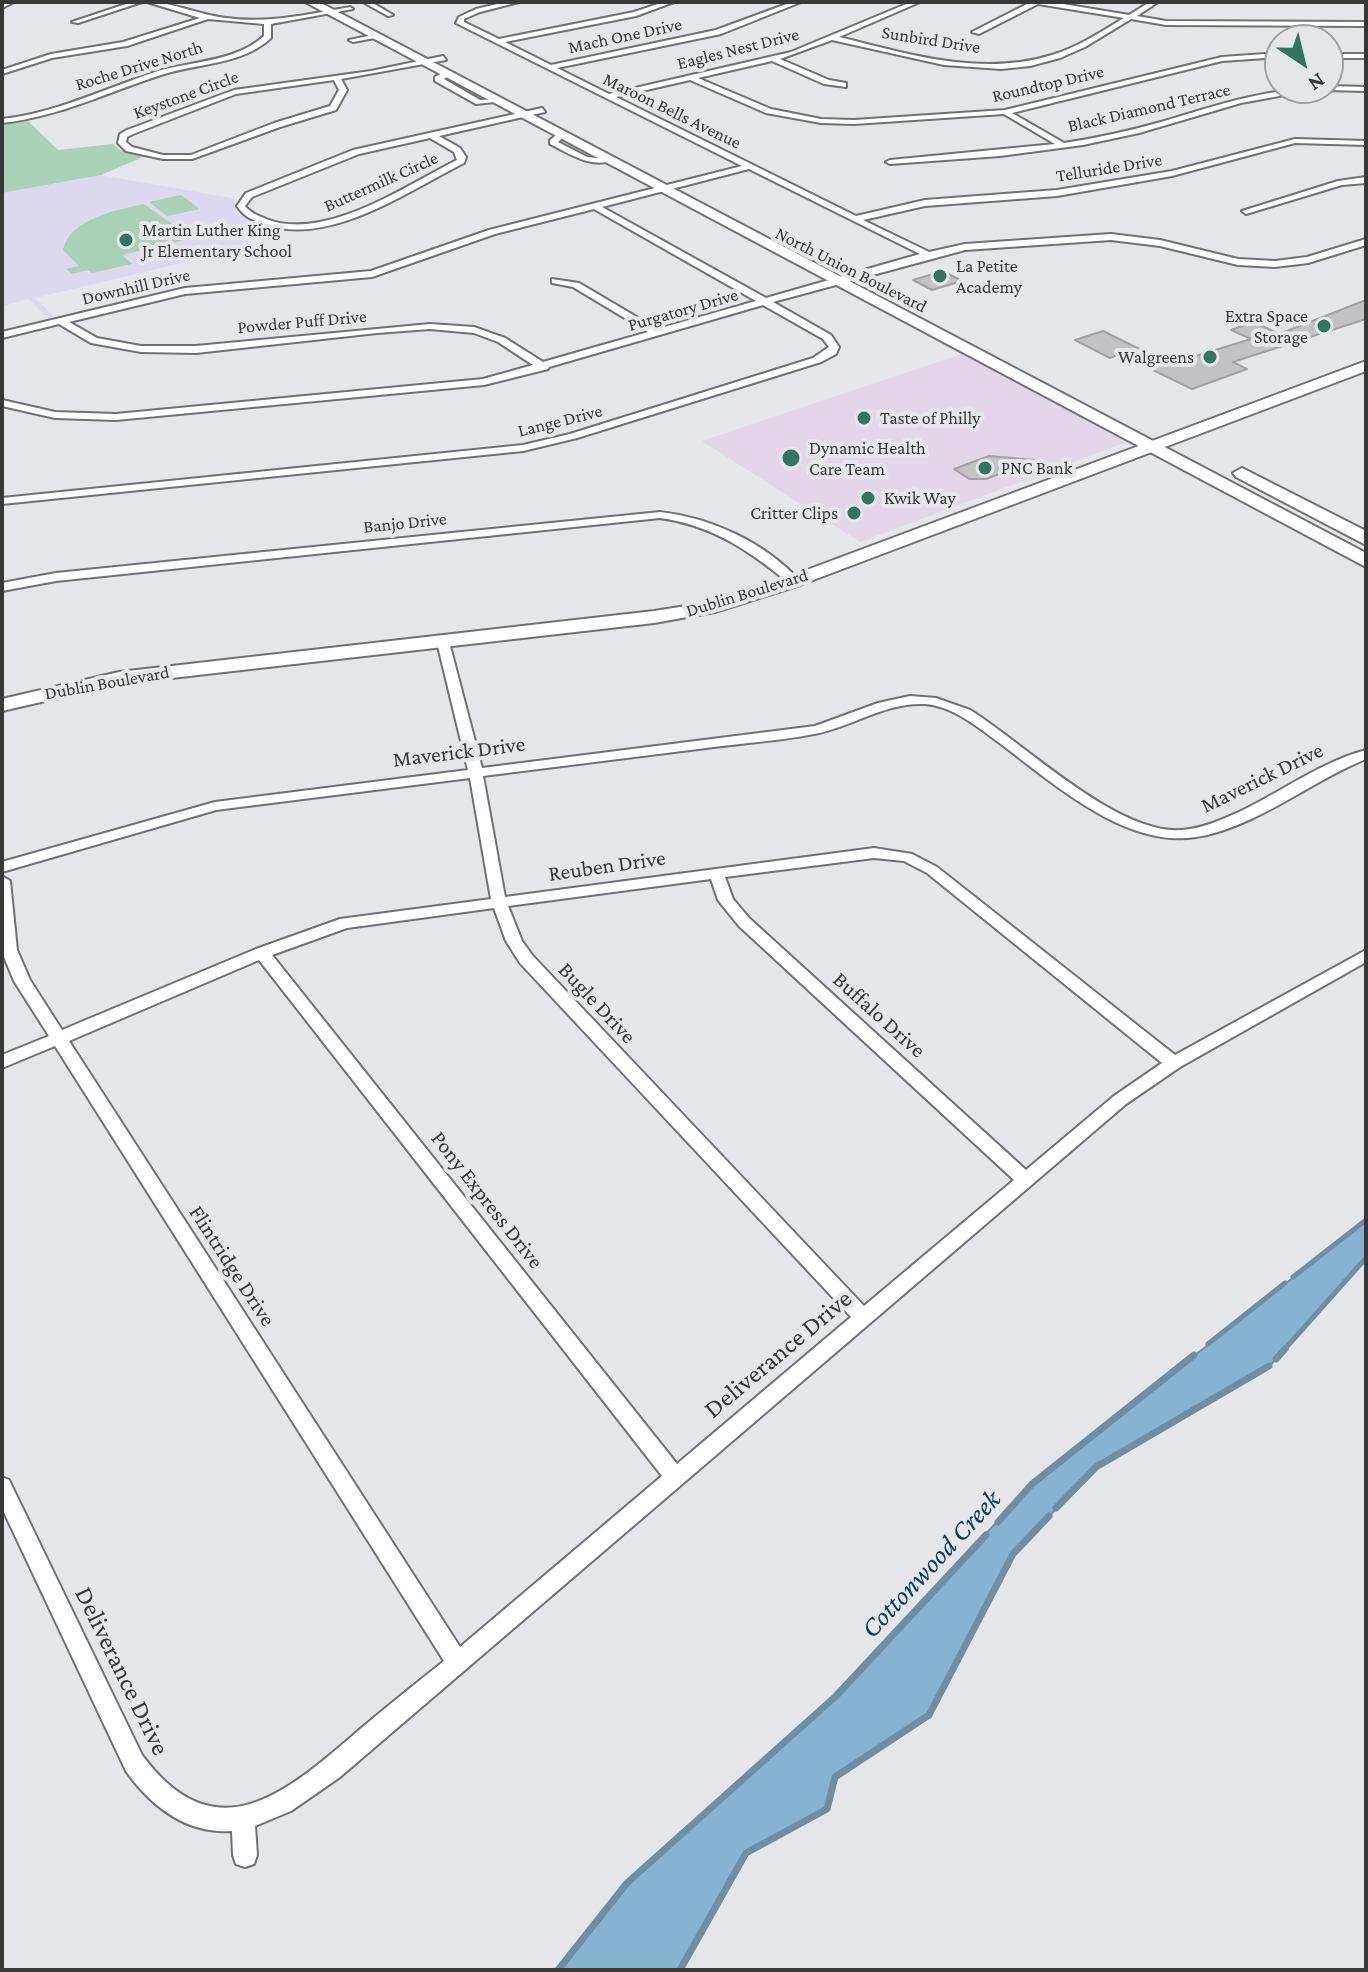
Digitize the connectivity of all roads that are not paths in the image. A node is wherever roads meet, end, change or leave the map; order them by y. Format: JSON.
{"nodes":[{"id":1,"x":11,"y":2,"type":"edge"},
{"id":2,"x":139,"y":2,"type":"edge"},
{"id":3,"x":150,"y":2,"type":"edge"},
{"id":4,"x":311,"y":2,"type":"edge"},
{"id":5,"x":366,"y":2,"type":"edge"},
{"id":6,"x":516,"y":2,"type":"edge"},
{"id":7,"x":671,"y":2,"type":"edge"},
{"id":8,"x":798,"y":2,"type":"edge"},
{"id":9,"x":917,"y":2,"type":"edge"},
{"id":10,"x":1037,"y":2,"type":"edge"},
{"id":11,"x":1155,"y":2,"type":"edge"},
{"id":12,"x":2,"y":6,"type":"edge"},
{"id":13,"x":334,"y":7,"type":"edge"},
{"id":14,"x":390,"y":15,"type":"dead end"},
{"id":15,"x":209,"y":17,"type":"junction"},
{"id":16,"x":1127,"y":18,"type":"junction"},
{"id":17,"x":76,"y":22,"type":"dead end"},
{"id":18,"x":267,"y":22,"type":"junction"},
{"id":19,"x":1366,"y":24,"type":"edge"},
{"id":20,"x":976,"y":32,"type":"dead end"},
{"id":21,"x":375,"y":36,"type":"junction"},
{"id":22,"x":832,"y":38,"type":"junction"},
{"id":23,"x":353,"y":40,"type":"dead end"},
{"id":24,"x":496,"y":42,"type":"junction"},
{"id":25,"x":1264,"y":56,"type":"edge"},
{"id":26,"x":1344,"y":56,"type":"edge"},
{"id":27,"x":1366,"y":56,"type":"edge"},
{"id":28,"x":443,"y":58,"type":"junction"},
{"id":29,"x":773,"y":59,"type":"junction"},
{"id":30,"x":424,"y":62,"type":"junction"},
{"id":31,"x":25,"y":64,"type":"junction"},
{"id":32,"x":38,"y":67,"type":"dead end"},
{"id":33,"x":549,"y":68,"type":"junction"},
{"id":34,"x":2,"y":72,"type":"edge"},
{"id":35,"x":336,"y":78,"type":"junction"},
{"id":36,"x":692,"y":78,"type":"junction"},
{"id":37,"x":843,"y":85,"type":"dead end"},
{"id":38,"x":1344,"y":88,"type":"edge"},
{"id":39,"x":1366,"y":89,"type":"edge"},
{"id":40,"x":606,"y":97,"type":"junction"},
{"id":41,"x":1264,"y":97,"type":"edge"},
{"id":42,"x":542,"y":110,"type":"junction"},
{"id":43,"x":1005,"y":112,"type":"junction"},
{"id":44,"x":524,"y":114,"type":"junction"},
{"id":45,"x":2,"y":121,"type":"edge"},
{"id":46,"x":821,"y":121,"type":"junction"},
{"id":47,"x":816,"y":130,"type":"dead end"},
{"id":48,"x":430,"y":134,"type":"junction"},
{"id":49,"x":1366,"y":143,"type":"edge"},
{"id":50,"x":1062,"y":145,"type":"junction"},
{"id":51,"x":890,"y":162,"type":"dead end"},
{"id":52,"x":748,"y":167,"type":"junction"},
{"id":53,"x":1366,"y":180,"type":"edge"},
{"id":54,"x":683,"y":183,"type":"junction"},
{"id":55,"x":664,"y":188,"type":"junction"},
{"id":56,"x":595,"y":206,"type":"junction"},
{"id":57,"x":547,"y":210,"type":"dead end"},
{"id":58,"x":1246,"y":211,"type":"dead end"},
{"id":59,"x":557,"y":216,"type":"junction"},
{"id":60,"x":854,"y":219,"type":"junction"},
{"id":61,"x":1366,"y":242,"type":"edge"},
{"id":62,"x":928,"y":255,"type":"junction"},
{"id":63,"x":861,"y":275,"type":"junction"},
{"id":64,"x":555,"y":281,"type":"dead end"},
{"id":65,"x":840,"y":281,"type":"junction"},
{"id":66,"x":767,"y":302,"type":"junction"},
{"id":67,"x":60,"y":321,"type":"junction"},
{"id":68,"x":658,"y":334,"type":"junction"},
{"id":69,"x":2,"y":335,"type":"edge"},
{"id":70,"x":1015,"y":355,"type":"dead end"},
{"id":71,"x":1366,"y":366,"type":"edge"},
{"id":72,"x":544,"y":367,"type":"junction"},
{"id":73,"x":2,"y":403,"type":"edge"},
{"id":74,"x":1153,"y":426,"type":"dead end"},
{"id":75,"x":1176,"y":438,"type":"junction"},
{"id":76,"x":1154,"y":446,"type":"junction"},
{"id":77,"x":1196,"y":449,"type":"dead end"},
{"id":78,"x":1222,"y":463,"type":"dead end"},
{"id":79,"x":2,"y":501,"type":"edge"},
{"id":80,"x":1366,"y":539,"type":"edge"},
{"id":81,"x":1366,"y":561,"type":"edge"},
{"id":82,"x":794,"y":581,"type":"junction"},
{"id":83,"x":2,"y":587,"type":"edge"},
{"id":84,"x":443,"y":642,"type":"junction"},
{"id":85,"x":2,"y":705,"type":"edge"},
{"id":86,"x":1366,"y":754,"type":"edge"},
{"id":87,"x":475,"y":772,"type":"junction"},
{"id":88,"x":2,"y":867,"type":"edge"},
{"id":89,"x":716,"y":873,"type":"junction"},
{"id":90,"x":2,"y":881,"type":"edge"},
{"id":91,"x":499,"y":902,"type":"junction"},
{"id":92,"x":262,"y":953,"type":"junction"},
{"id":93,"x":1366,"y":955,"type":"edge"},
{"id":94,"x":57,"y":1038,"type":"junction"},
{"id":95,"x":2,"y":1062,"type":"edge"},
{"id":96,"x":1174,"y":1063,"type":"junction"},
{"id":97,"x":1026,"y":1180,"type":"junction"},
{"id":98,"x":863,"y":1318,"type":"junction"},
{"id":99,"x":675,"y":1477,"type":"junction"},
{"id":100,"x":2,"y":1486,"type":"edge"},
{"id":101,"x":458,"y":1663,"type":"junction"},
{"id":102,"x":243,"y":1818,"type":"junction"},
{"id":103,"x":245,"y":1855,"type":"dead end"}],
"edges":[{"from":1,"to":12,"type":"street"},
{"from":2,"to":17,"type":"street"},
{"from":3,"to":15,"type":"street"},
{"from":4,"to":13,"type":"main road","name":"North Union Boulevard"},
{"from":5,"to":14,"type":"street"},
{"from":6,"to":24,"type":"street","name":"Maroon Bells Avenue"},
{"from":7,"to":24,"type":"street"},
{"from":8,"to":33,"type":"street","name":"Mach One Drive"},
{"from":9,"to":22,"type":"street","name":"Eagles Nest Drive"},
{"from":10,"to":16,"type":"street"},
{"from":10,"to":20,"type":"street"},
{"from":11,"to":16,"type":"street","name":"Sunbird Drive"},
{"from":13,"to":18,"type":"street"},
{"from":13,"to":21,"type":"main road","name":"North Union Boulevard"},
{"from":13,"to":28,"type":"main road","name":"North Union Boulevard"},
{"from":15,"to":18,"type":"street"},
{"from":15,"to":31,"type":"street"},
{"from":16,"to":19,"type":"street"},
{"from":16,"to":22,"type":"street","name":"Sunbird Drive"},
{"from":18,"to":45,"type":"street","name":"Roche Drive North"},
{"from":21,"to":23,"type":"street"},
{"from":21,"to":30,"type":"main road","name":"North Union Boulevard"},
{"from":22,"to":29,"type":"street","name":"Eagles Nest Drive"},
{"from":24,"to":33,"type":"street","name":"Maroon Bells Avenue"},
{"from":25,"to":43,"type":"street","name":"Roundtop Drive"},
{"from":26,"to":27,"type":"street"},
{"from":28,"to":30,"type":"street","name":"Keystone Circle"},
{"from":28,"to":42,"type":"main road","name":"North Union Boulevard"},
{"from":29,"to":36,"type":"street","name":"Eagles Nest Drive"},
{"from":29,"to":37,"type":"street"},
{"from":30,"to":35,"type":"street","name":"Keystone Circle"},
{"from":30,"to":44,"type":"main road","name":"North Union Boulevard"},
{"from":31,"to":32,"type":"street"},
{"from":31,"to":34,"type":"street"},
{"from":33,"to":40,"type":"street","name":"Maroon Bells Avenue"},
{"from":35,"to":35,"type":"street","name":"Keystone Circle"},
{"from":36,"to":40,"type":"street","name":"Eagles Nest Drive"},
{"from":36,"to":46,"type":"street","name":"Roundtop Drive"},
{"from":38,"to":39,"type":"street"},
{"from":40,"to":52,"type":"street","name":"Maroon Bells Avenue"},
{"from":41,"to":50,"type":"street","name":"Black Diamond Terrace"},
{"from":42,"to":44,"type":"street","name":"Buttermilk Circle"},
{"from":42,"to":54,"type":"main road","name":"North Union Boulevard"},
{"from":43,"to":46,"type":"street","name":"Roundtop Drive"},
{"from":43,"to":50,"type":"street"},
{"from":44,"to":48,"type":"street","name":"Buttermilk Circle"},
{"from":44,"to":55,"type":"main road","name":"North Union Boulevard"},
{"from":46,"to":47,"type":"street"},
{"from":48,"to":48,"type":"street","name":"Buttermilk Circle"},
{"from":49,"to":60,"type":"street","name":"Telluride Drive"},
{"from":50,"to":51,"type":"street","name":"Black Diamond Terrace"},
{"from":52,"to":54,"type":"street","name":"Downhill Drive"},
{"from":52,"to":60,"type":"street","name":"Maroon Bells Avenue"},
{"from":53,"to":58,"type":"street"},
{"from":54,"to":55,"type":"street","name":"Downhill Drive"},
{"from":54,"to":63,"type":"main road","name":"North Union Boulevard"},
{"from":55,"to":56,"type":"street","name":"Downhill Drive"},
{"from":55,"to":65,"type":"main road","name":"North Union Boulevard"},
{"from":56,"to":59,"type":"street","name":"Downhill Drive"},
{"from":56,"to":66,"type":"street","name":"Lange Drive"},
{"from":57,"to":59,"type":"street"},
{"from":59,"to":67,"type":"street","name":"Downhill Drive"},
{"from":60,"to":62,"type":"street","name":"Maroon Bells Avenue"},
{"from":61,"to":62,"type":"street","name":"Purgatory Drive"},
{"from":62,"to":63,"type":"street","name":"Purgatory Drive"},
{"from":63,"to":65,"type":"street","name":"Purgatory Drive"},
{"from":63,"to":70,"type":"main road","name":"North Union Boulevard"},
{"from":64,"to":68,"type":"street"},
{"from":65,"to":66,"type":"street","name":"Purgatory Drive"},
{"from":65,"to":76,"type":"main road","name":"North Union Boulevard"},
{"from":66,"to":68,"type":"street","name":"Purgatory Drive"},
{"from":66,"to":79,"type":"street","name":"Lange Drive"},
{"from":67,"to":69,"type":"street","name":"Downhill Drive"},
{"from":67,"to":72,"type":"street","name":"Powder Puff Drive"},
{"from":68,"to":72,"type":"street","name":"Purgatory Drive"},
{"from":71,"to":75,"type":"main road","name":"Dublin Boulevard"},
{"from":72,"to":73,"type":"street","name":"Purgatory Drive"},
{"from":74,"to":75,"type":"main road"},
{"from":75,"to":76,"type":"main road","name":"Dublin Boulevard"},
{"from":75,"to":77,"type":"main road"},
{"from":76,"to":81,"type":"main road","name":"North Union Boulevard"},
{"from":76,"to":82,"type":"main road","name":"Dublin Boulevard"},
{"from":78,"to":80,"type":"main road"},
{"from":82,"to":83,"type":"street","name":"Banjo Drive"},
{"from":82,"to":84,"type":"main road","name":"Dublin Boulevard"},
{"from":84,"to":85,"type":"main road","name":"Dublin Boulevard"},
{"from":84,"to":87,"type":"street","name":"Bugle Drive"},
{"from":86,"to":87,"type":"street","name":"Maverick Drive"},
{"from":87,"to":88,"type":"street","name":"Maverick Drive"},
{"from":87,"to":91,"type":"street","name":"Bugle Drive"},
{"from":89,"to":91,"type":"street","name":"Reuben Drive"},
{"from":89,"to":96,"type":"street","name":"Reuben Drive"},
{"from":89,"to":97,"type":"street","name":"Buffalo Drive"},
{"from":90,"to":94,"type":"street","name":"Flintridge Drive"},
{"from":91,"to":92,"type":"street","name":"Reuben Drive"},
{"from":91,"to":98,"type":"street","name":"Bugle Drive"},
{"from":92,"to":94,"type":"street","name":"Reuben Drive"},
{"from":92,"to":99,"type":"street","name":"Pony Express Drive"},
{"from":93,"to":96,"type":"street","name":"Deliverance Drive"},
{"from":94,"to":95,"type":"street","name":"Reuben Drive"},
{"from":94,"to":101,"type":"street","name":"Flintridge Drive"},
{"from":96,"to":97,"type":"street","name":"Deliverance Drive"},
{"from":97,"to":98,"type":"street","name":"Deliverance Drive"},
{"from":98,"to":99,"type":"street","name":"Deliverance Drive"},
{"from":99,"to":101,"type":"street","name":"Deliverance Drive"},
{"from":100,"to":102,"type":"street","name":"Deliverance Drive"},
{"from":101,"to":102,"type":"street","name":"Deliverance Drive"},
{"from":102,"to":103,"type":"street"}]}
